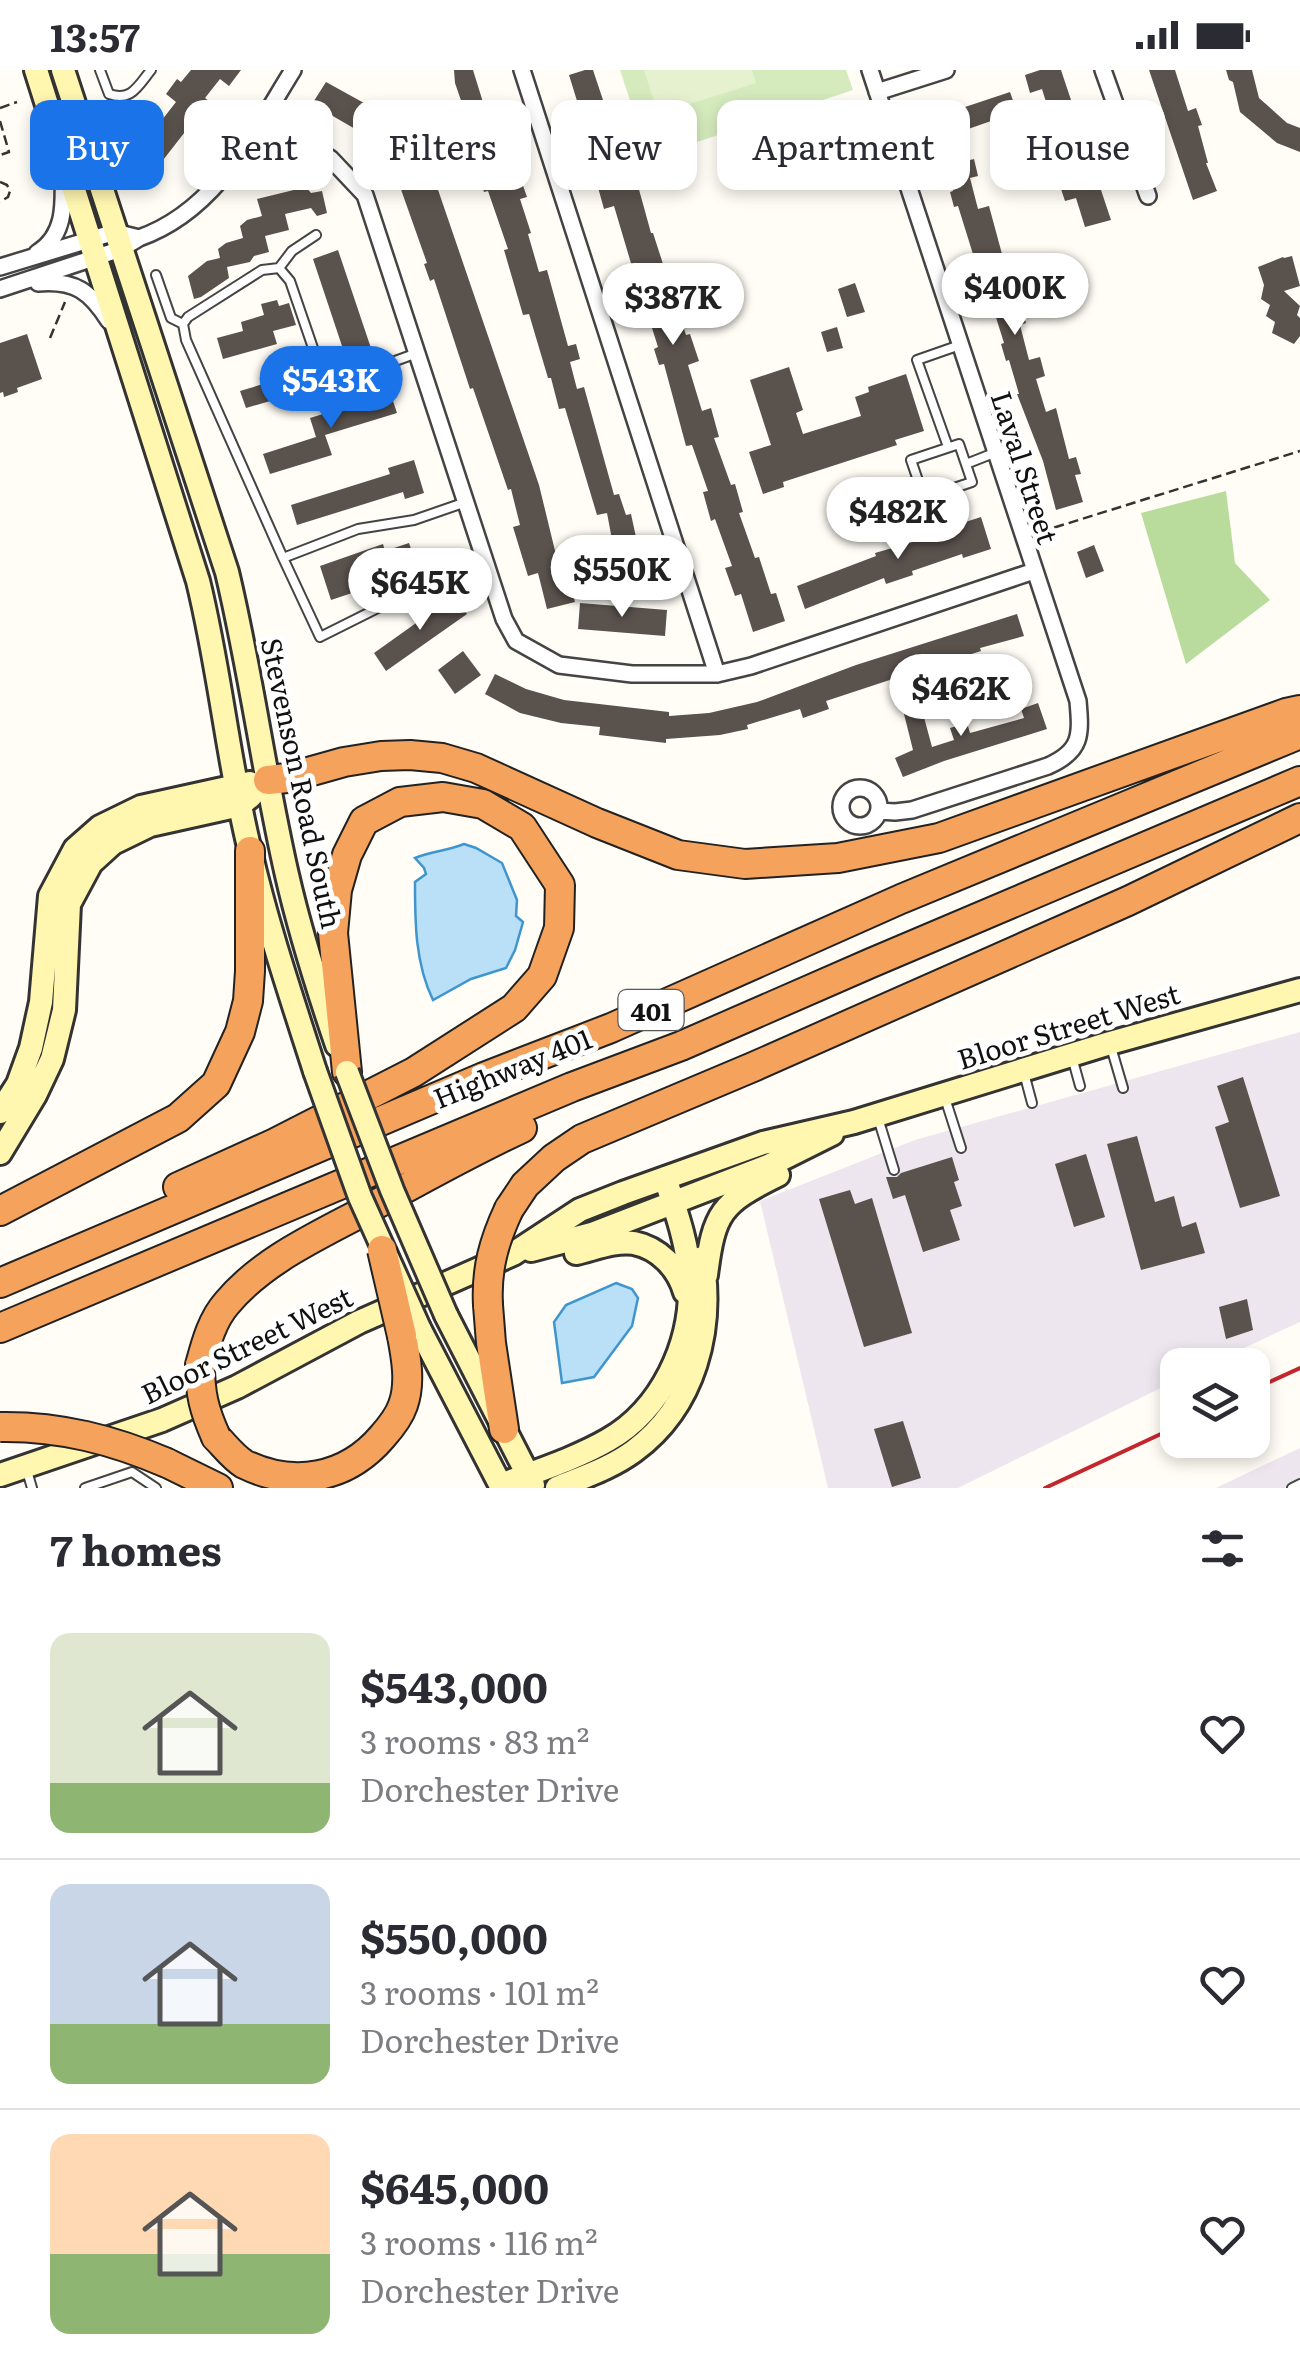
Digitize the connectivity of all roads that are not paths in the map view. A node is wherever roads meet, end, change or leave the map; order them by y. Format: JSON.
{"nodes":[{"id":1,"x":36,"y":70,"type":"edge"},
{"id":2,"x":63,"y":70,"type":"edge"},
{"id":3,"x":100,"y":70,"type":"edge"},
{"id":4,"x":151,"y":70,"type":"edge"},
{"id":5,"x":293,"y":70,"type":"edge"},
{"id":6,"x":522,"y":70,"type":"edge"},
{"id":7,"x":870,"y":70,"type":"edge"},
{"id":8,"x":946,"y":70,"type":"edge"},
{"id":9,"x":1103,"y":70,"type":"edge"},
{"id":10,"x":877,"y":92,"type":"junction"},
{"id":11,"x":45,"y":100,"type":"edge"},
{"id":12,"x":275,"y":100,"type":"edge"},
{"id":13,"x":333,"y":162,"type":"edge"},
{"id":14,"x":64,"y":190,"type":"edge"},
{"id":15,"x":74,"y":190,"type":"edge"},
{"id":16,"x":213,"y":190,"type":"edge"},
{"id":17,"x":1148,"y":196,"type":"dead end"},
{"id":18,"x":316,"y":235,"type":"dead end"},
{"id":19,"x":125,"y":240,"type":"junction"},
{"id":20,"x":92,"y":248,"type":"junction"},
{"id":21,"x":30,"y":258,"type":"junction"},
{"id":22,"x":0,"y":267,"type":"edge"},
{"id":23,"x":279,"y":268,"type":"junction"},
{"id":24,"x":156,"y":275,"type":"dead end"},
{"id":25,"x":0,"y":290,"type":"edge"},
{"id":26,"x":183,"y":324,"type":"junction"},
{"id":27,"x":120,"y":340,"type":"junction"},
{"id":28,"x":960,"y":345,"type":"junction"},
{"id":29,"x":417,"y":353,"type":"junction"},
{"id":30,"x":948,"y":448,"type":"junction"},
{"id":31,"x":995,"y":453,"type":"junction"},
{"id":32,"x":966,"y":464,"type":"junction"},
{"id":33,"x":466,"y":502,"type":"junction"},
{"id":34,"x":283,"y":558,"type":"junction"},
{"id":35,"x":1034,"y":571,"type":"junction"},
{"id":36,"x":386,"y":604,"type":"dead end"},
{"id":37,"x":717,"y":674,"type":"junction"},
{"id":38,"x":1300,"y":710,"type":"edge"},
{"id":39,"x":1300,"y":734,"type":"edge"},
{"id":40,"x":268,"y":780,"type":"junction"},
{"id":41,"x":1300,"y":781,"type":"edge"},
{"id":42,"x":238,"y":795,"type":"junction"},
{"id":43,"x":879,"y":811,"type":"dead end"},
{"id":44,"x":1300,"y":818,"type":"edge"},
{"id":45,"x":250,"y":851,"type":"junction"},
{"id":46,"x":1300,"y":990,"type":"edge"},
{"id":47,"x":1110,"y":1043,"type":"junction"},
{"id":48,"x":682,"y":1046,"type":"junction"},
{"id":49,"x":1071,"y":1055,"type":"junction"},
{"id":50,"x":1023,"y":1069,"type":"junction"},
{"id":51,"x":347,"y":1072,"type":"junction"},
{"id":52,"x":9,"y":1080,"type":"edge"},
{"id":53,"x":1080,"y":1086,"type":"dead end"},
{"id":54,"x":1123,"y":1088,"type":"dead end"},
{"id":55,"x":943,"y":1093,"type":"junction"},
{"id":56,"x":1032,"y":1103,"type":"dead end"},
{"id":57,"x":0,"y":1112,"type":"edge"},
{"id":58,"x":877,"y":1114,"type":"junction"},
{"id":59,"x":854,"y":1122,"type":"junction"},
{"id":60,"x":960,"y":1148,"type":"dead end"},
{"id":61,"x":0,"y":1153,"type":"edge"},
{"id":62,"x":894,"y":1170,"type":"dead end"},
{"id":63,"x":671,"y":1175,"type":"junction"},
{"id":64,"x":679,"y":1199,"type":"junction"},
{"id":65,"x":0,"y":1211,"type":"edge"},
{"id":66,"x":382,"y":1250,"type":"joint"},
{"id":67,"x":513,"y":1254,"type":"junction"},
{"id":68,"x":0,"y":1268,"type":"edge"},
{"id":69,"x":706,"y":1278,"type":"junction"},
{"id":70,"x":456,"y":1281,"type":"junction"},
{"id":71,"x":0,"y":1283,"type":"edge"},
{"id":72,"x":690,"y":1308,"type":"junction"},
{"id":73,"x":0,"y":1328,"type":"edge"},
{"id":74,"x":410,"y":1332,"type":"junction"},
{"id":75,"x":0,"y":1427,"type":"edge"},
{"id":76,"x":504,"y":1429,"type":"junction"},
{"id":77,"x":0,"y":1475,"type":"edge"},
{"id":78,"x":162,"y":1475,"type":"edge"},
{"id":79,"x":29,"y":1477,"type":"edge"},
{"id":80,"x":531,"y":1481,"type":"edge"},
{"id":81,"x":1300,"y":1484,"type":"edge"},
{"id":82,"x":502,"y":1487,"type":"edge"},
{"id":83,"x":84,"y":1488,"type":"edge"},
{"id":84,"x":218,"y":1488,"type":"edge"},
{"id":85,"x":558,"y":1488,"type":"edge"},
{"id":86,"x":1292,"y":1488,"type":"edge"}],
"edges":[{"from":1,"to":11,"type":"main road"},
{"from":2,"to":19,"type":"main road","name":"Stevenson Road South"},
{"from":3,"to":4,"type":"lane"},
{"from":5,"to":12,"type":"street"},
{"from":6,"to":37,"type":"street"},
{"from":7,"to":10,"type":"street","name":"Laval Street"},
{"from":8,"to":10,"type":"street"},
{"from":9,"to":17,"type":"street"},
{"from":10,"to":28,"type":"street","name":"Laval Street"},
{"from":13,"to":29,"type":"street"},
{"from":14,"to":21,"type":"street"},
{"from":15,"to":20,"type":"main road"},
{"from":16,"to":19,"type":"street"},
{"from":18,"to":23,"type":"lane"},
{"from":19,"to":20,"type":"street"},
{"from":19,"to":40,"type":"main road","name":"Stevenson Road South"},
{"from":20,"to":21,"type":"street"},
{"from":20,"to":25,"type":"street"},
{"from":20,"to":27,"type":"main road"},
{"from":21,"to":22,"type":"street"},
{"from":23,"to":26,"type":"lane"},
{"from":23,"to":29,"type":"lane"},
{"from":24,"to":26,"type":"lane"},
{"from":25,"to":27,"type":"street"},
{"from":26,"to":34,"type":"lane"},
{"from":27,"to":42,"type":"main road"},
{"from":28,"to":30,"type":"lane"},
{"from":28,"to":31,"type":"street","name":"Laval Street"},
{"from":29,"to":33,"type":"street"},
{"from":30,"to":32,"type":"lane"},
{"from":30,"to":32,"type":"lane"},
{"from":31,"to":32,"type":"lane"},
{"from":31,"to":35,"type":"street","name":"Laval Street"},
{"from":33,"to":34,"type":"lane"},
{"from":33,"to":37,"type":"street"},
{"from":34,"to":36,"type":"lane"},
{"from":35,"to":37,"type":"street"},
{"from":35,"to":43,"type":"street","name":"Laval Street"},
{"from":38,"to":40,"type":"highway"},
{"from":39,"to":71,"type":"highway","name":"Highway 401","number":"401"},
{"from":40,"to":42,"type":"main road"},
{"from":40,"to":51,"type":"main road","name":"Stevenson Road South"},
{"from":41,"to":48,"type":"highway","name":"Highway 401","number":"401"},
{"from":42,"to":45,"type":"main road"},
{"from":42,"to":52,"type":"main road"},
{"from":42,"to":61,"type":"main road"},
{"from":44,"to":76,"type":"highway","bridge":true},
{"from":45,"to":65,"type":"highway"},
{"from":45,"to":66,"type":"main road","bridge":true},
{"from":46,"to":47,"type":"main road","name":"Bloor Street West"},
{"from":47,"to":49,"type":"main road","name":"Bloor Street West"},
{"from":47,"to":54,"type":"lane"},
{"from":48,"to":73,"type":"highway","name":"Highway 401","number":"401"},
{"from":48,"to":74,"type":"highway","bridge":true},
{"from":49,"to":50,"type":"main road","name":"Bloor Street West"},
{"from":49,"to":53,"type":"lane"},
{"from":50,"to":55,"type":"main road","name":"Bloor Street West"},
{"from":50,"to":56,"type":"lane"},
{"from":51,"to":68,"type":"highway"},
{"from":51,"to":76,"type":"main road","name":"Stevenson Road South","bridge":true},
{"from":52,"to":57,"type":"main road"},
{"from":55,"to":58,"type":"main road","name":"Bloor Street West"},
{"from":55,"to":60,"type":"lane"},
{"from":58,"to":59,"type":"main road","name":"Bloor Street West"},
{"from":58,"to":62,"type":"lane"},
{"from":58,"to":69,"type":"main road"},
{"from":59,"to":63,"type":"main road","name":"Bloor Street West"},
{"from":59,"to":64,"type":"main road","name":"Bloor Street West"},
{"from":63,"to":64,"type":"main road"},
{"from":63,"to":67,"type":"main road","name":"Bloor Street West"},
{"from":64,"to":67,"type":"main road","name":"Bloor Street West"},
{"from":64,"to":69,"type":"main road"},
{"from":64,"to":72,"type":"main road"},
{"from":66,"to":74,"type":"highway","bridge":true},
{"from":67,"to":70,"type":"main road","name":"Bloor Street West"},
{"from":69,"to":85,"type":"main road"},
{"from":70,"to":72,"type":"main road"},
{"from":70,"to":79,"type":"main road","name":"Bloor Street West"},
{"from":72,"to":80,"type":"main road"},
{"from":74,"to":82,"type":"main road"},
{"from":75,"to":78,"type":"highway","bridge":true},
{"from":76,"to":80,"type":"main road","name":"Stevenson Road South"},
{"from":77,"to":79,"type":"main road","name":"Bloor Street West"},
{"from":78,"to":83,"type":"lane"},
{"from":78,"to":84,"type":"highway"},
{"from":80,"to":82,"type":"main road"},
{"from":81,"to":86,"type":"lane"}]}
